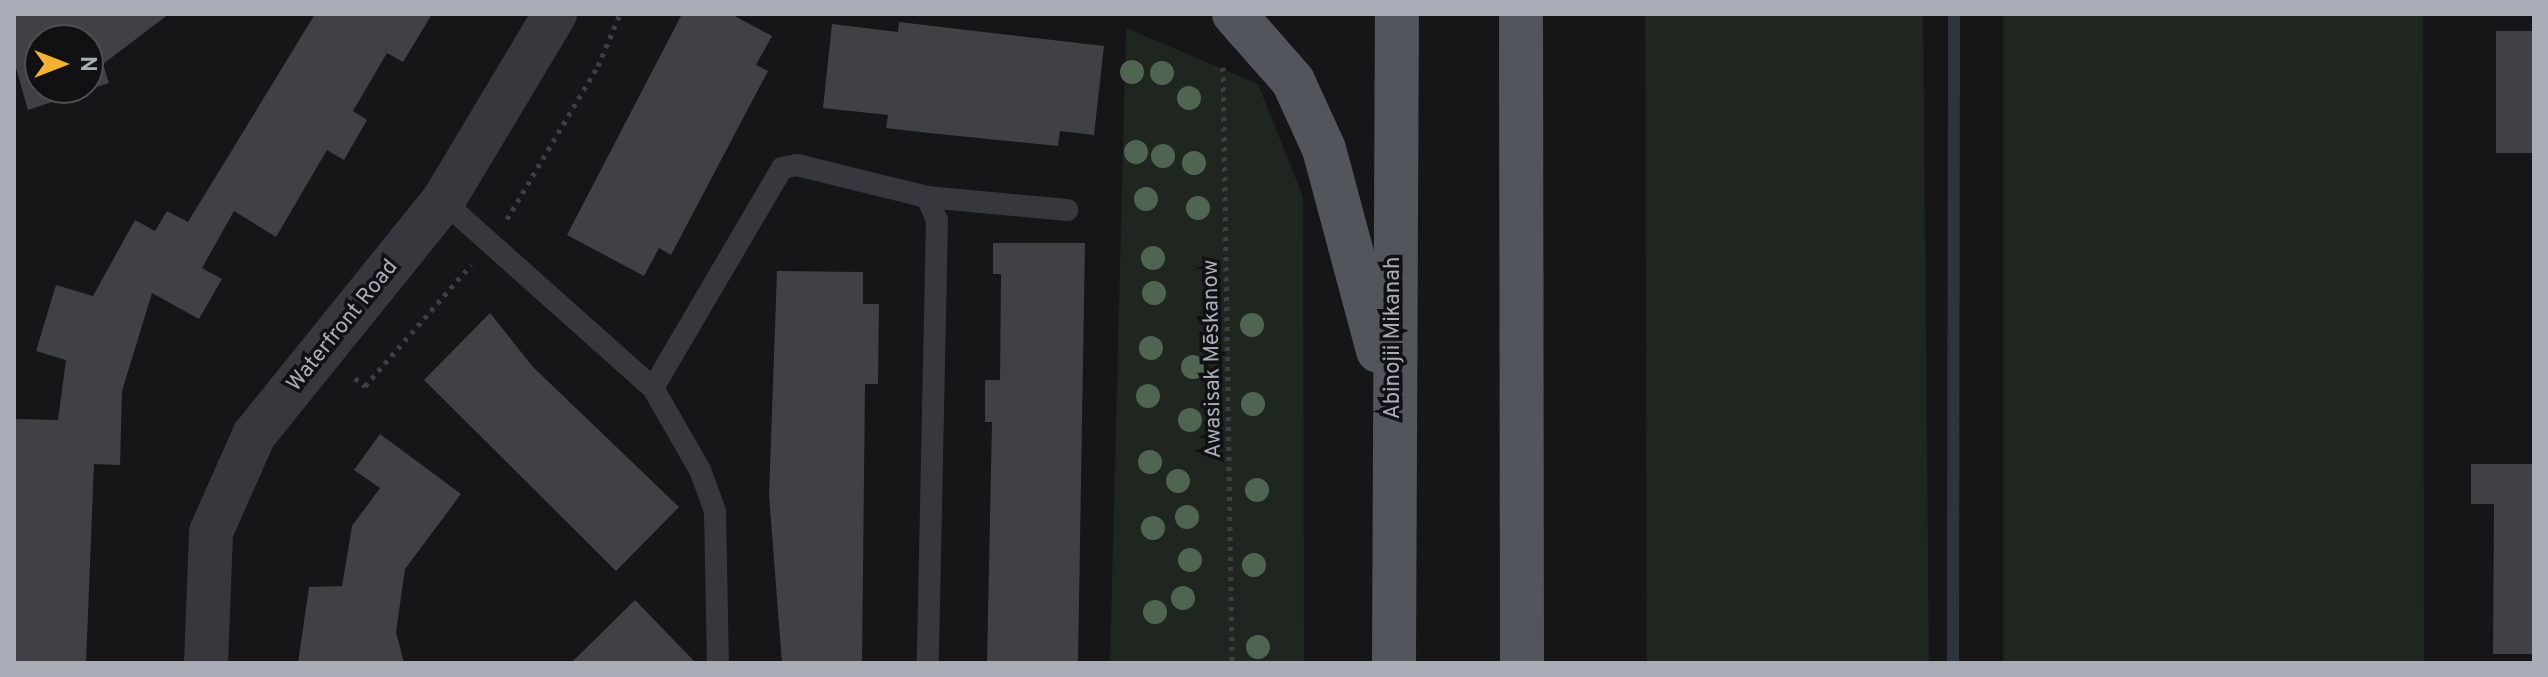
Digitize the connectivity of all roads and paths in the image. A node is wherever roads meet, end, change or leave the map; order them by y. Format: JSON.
{"nodes":[{"id":1,"x":555,"y":14,"type":"edge"},
{"id":2,"x":1234,"y":14,"type":"edge"},
{"id":3,"x":1397,"y":14,"type":"edge"},
{"id":4,"x":1521,"y":14,"type":"edge"},
{"id":5,"x":1226,"y":56,"type":"dead end"},
{"id":6,"x":927,"y":197,"type":"junction"},
{"id":7,"x":443,"y":201,"type":"junction"},
{"id":8,"x":1067,"y":210,"type":"dead end"},
{"id":9,"x":653,"y":388,"type":"junction"},
{"id":10,"x":1393,"y":411,"type":"junction"},
{"id":11,"x":206,"y":663,"type":"edge"},
{"id":12,"x":718,"y":663,"type":"edge"},
{"id":13,"x":928,"y":663,"type":"edge"},
{"id":14,"x":1232,"y":663,"type":"edge"},
{"id":15,"x":1394,"y":663,"type":"edge"},
{"id":16,"x":1522,"y":663,"type":"edge"}],
"edges":[{"from":1,"to":7,"type":"street","name":"Waterfront Road"},
{"from":2,"to":10,"type":"main road"},
{"from":3,"to":10,"type":"main road","name":"Abinojii Mikanah"},
{"from":4,"to":16,"type":"main road"},
{"from":5,"to":14,"type":"path","name":"Awasisak Mēskanow"},
{"from":6,"to":8,"type":"lane"},
{"from":6,"to":9,"type":"lane"},
{"from":6,"to":13,"type":"lane"},
{"from":7,"to":9,"type":"lane"},
{"from":7,"to":11,"type":"street","name":"Waterfront Road"},
{"from":9,"to":12,"type":"lane"},
{"from":10,"to":15,"type":"main road","name":"Abinojii Mikanah"}]}
